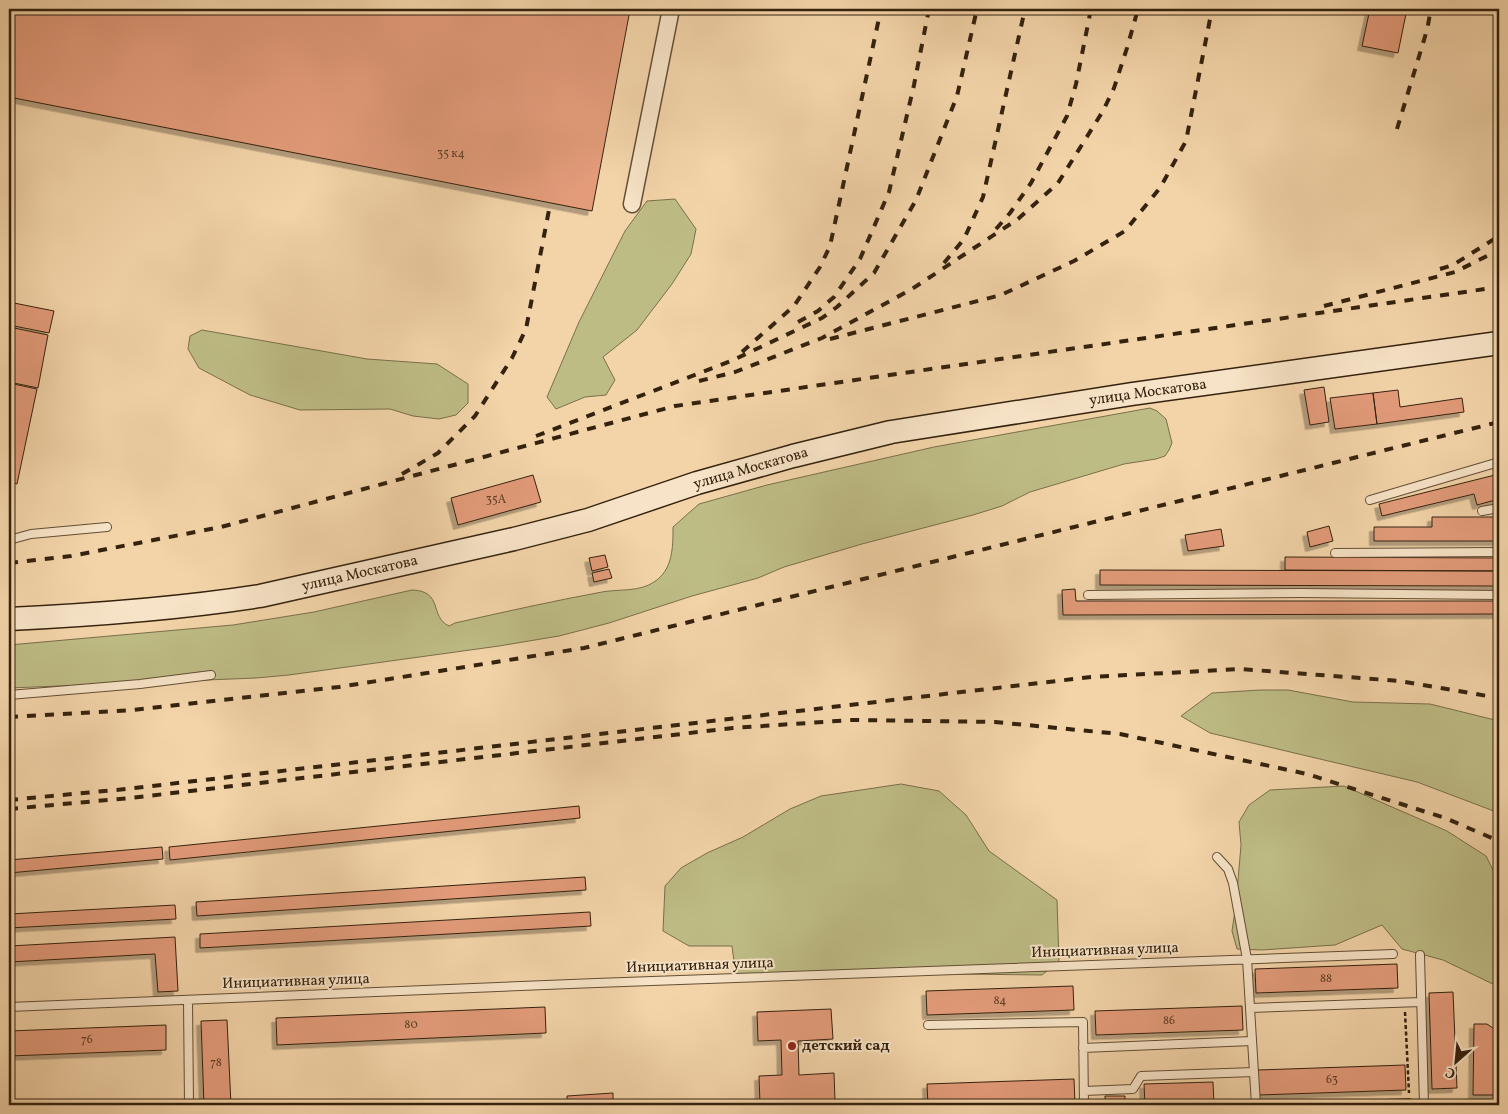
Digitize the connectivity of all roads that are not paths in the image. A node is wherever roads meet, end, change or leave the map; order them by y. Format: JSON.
{"nodes":[{"id":1,"x":671,"y":9,"type":"edge"},
{"id":2,"x":632,"y":204,"type":"dead end"},
{"id":3,"x":1499,"y":343,"type":"edge"},
{"id":4,"x":1499,"y":462,"type":"edge"},
{"id":5,"x":1370,"y":500,"type":"dead end"},
{"id":6,"x":108,"y":527,"type":"dead end"},
{"id":7,"x":9,"y":540,"type":"edge"},
{"id":8,"x":1499,"y":552,"type":"edge"},
{"id":9,"x":1335,"y":553,"type":"dead end"},
{"id":10,"x":1088,"y":595,"type":"dead end"},
{"id":11,"x":1499,"y":595,"type":"edge"},
{"id":12,"x":9,"y":618,"type":"edge"},
{"id":13,"x":211,"y":675,"type":"dead end"},
{"id":14,"x":9,"y":695,"type":"edge"},
{"id":15,"x":1217,"y":857,"type":"dead end"},
{"id":16,"x":1393,"y":954,"type":"dead end"},
{"id":17,"x":1420,"y":955,"type":"dead end"},
{"id":18,"x":1247,"y":959,"type":"junction"},
{"id":19,"x":188,"y":1000,"type":"junction"},
{"id":20,"x":1421,"y":1002,"type":"junction"},
{"id":21,"x":9,"y":1007,"type":"edge"},
{"id":22,"x":1250,"y":1008,"type":"junction"},
{"id":23,"x":928,"y":1025,"type":"dead end"},
{"id":24,"x":1252,"y":1041,"type":"junction"},
{"id":25,"x":1083,"y":1048,"type":"junction"},
{"id":26,"x":1254,"y":1072,"type":"junction"},
{"id":27,"x":1084,"y":1091,"type":"junction"},
{"id":28,"x":1409,"y":1103,"type":"road end"},
{"id":29,"x":189,"y":1105,"type":"edge"},
{"id":30,"x":1084,"y":1105,"type":"edge"},
{"id":31,"x":1256,"y":1105,"type":"edge"},
{"id":32,"x":1362,"y":1105,"type":"edge"},
{"id":33,"x":1424,"y":1105,"type":"edge"}],
"edges":[{"from":1,"to":2,"type":"street"},
{"from":3,"to":12,"type":"main road","name":"улица Москатова"},
{"from":4,"to":5,"type":"lane"},
{"from":6,"to":7,"type":"lane"},
{"from":8,"to":9,"type":"lane"},
{"from":10,"to":11,"type":"lane"},
{"from":13,"to":14,"type":"lane"},
{"from":15,"to":18,"type":"lane"},
{"from":16,"to":18,"type":"lane","name":"Инициативная улица"},
{"from":17,"to":20,"type":"lane"},
{"from":18,"to":19,"type":"lane","name":"Инициативная улица"},
{"from":18,"to":22,"type":"lane"},
{"from":19,"to":21,"type":"lane","name":"Инициативная улица"},
{"from":19,"to":29,"type":"lane"},
{"from":20,"to":22,"type":"lane"},
{"from":20,"to":33,"type":"lane"},
{"from":22,"to":24,"type":"lane"},
{"from":23,"to":25,"type":"lane"},
{"from":24,"to":25,"type":"lane"},
{"from":24,"to":26,"type":"lane"},
{"from":25,"to":27,"type":"lane"},
{"from":26,"to":27,"type":"lane"},
{"from":26,"to":31,"type":"lane"},
{"from":27,"to":30,"type":"lane"},
{"from":28,"to":32,"type":"lane"}]}
